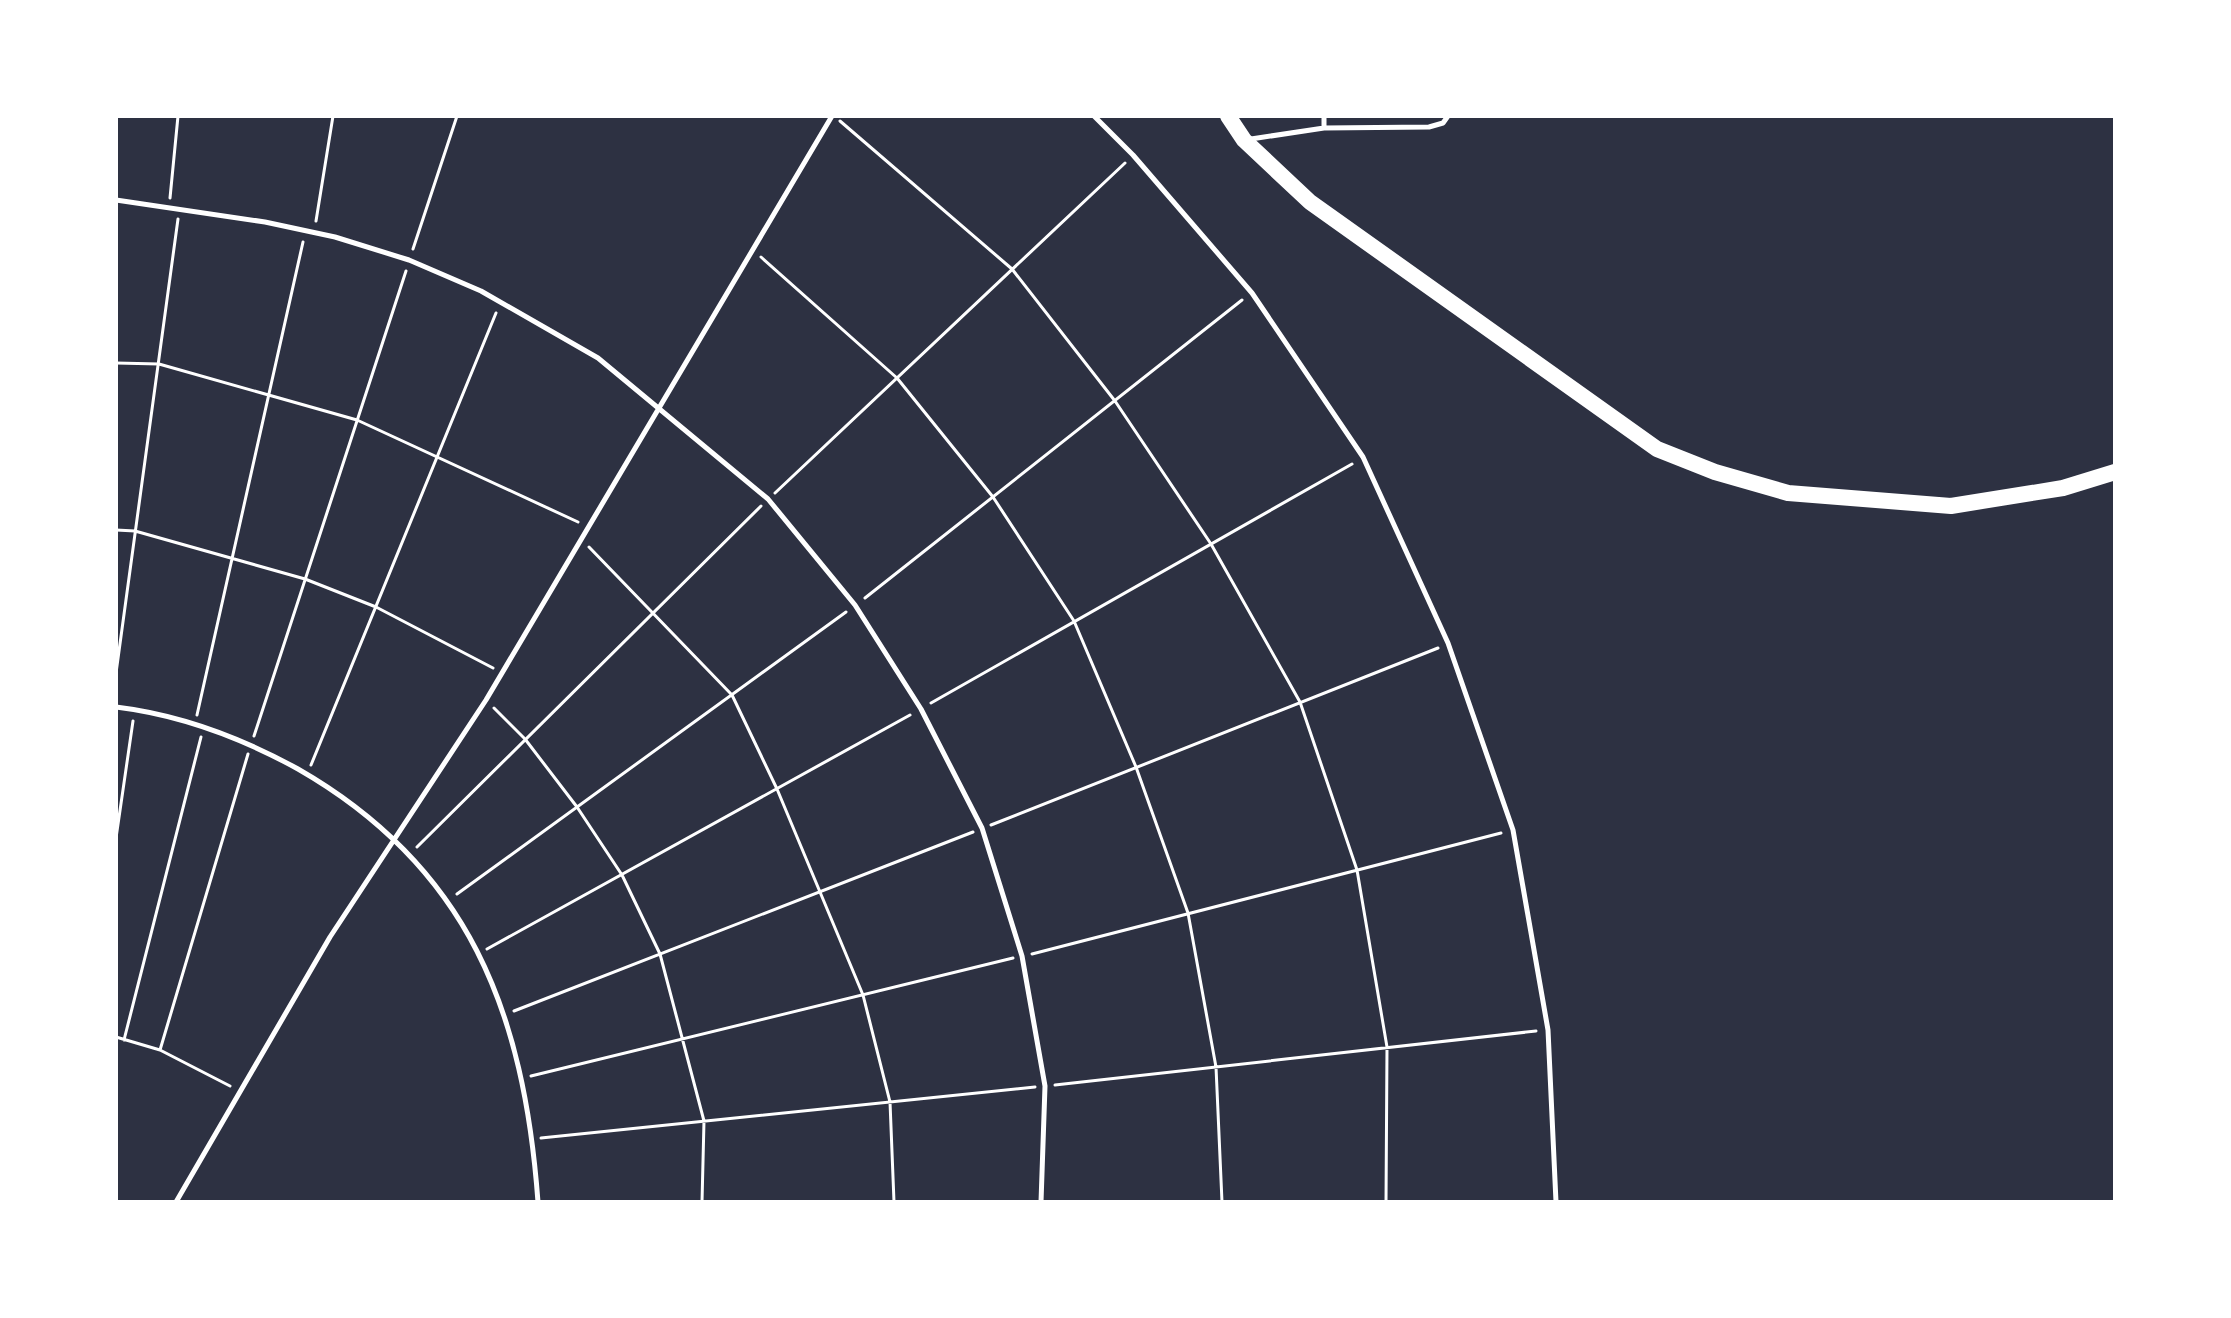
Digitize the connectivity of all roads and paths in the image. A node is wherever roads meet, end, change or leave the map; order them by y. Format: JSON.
{"nodes":[{"id":1,"x":178,"y":116,"type":"edge"},
{"id":2,"x":333,"y":116,"type":"edge"},
{"id":3,"x":457,"y":116,"type":"edge"},
{"id":4,"x":833,"y":116,"type":"edge"},
{"id":5,"x":1094,"y":116,"type":"edge"},
{"id":6,"x":1228,"y":116,"type":"edge"},
{"id":7,"x":1324,"y":116,"type":"edge"},
{"id":8,"x":1448,"y":116,"type":"edge"},
{"id":9,"x":1324,"y":128,"type":"junction"},
{"id":10,"x":1244,"y":140,"type":"junction"},
{"id":11,"x":116,"y":200,"type":"edge"},
{"id":12,"x":169,"y":206,"type":"junction"},
{"id":13,"x":180,"y":208,"type":"junction"},
{"id":14,"x":305,"y":231,"type":"junction"},
{"id":15,"x":314,"y":233,"type":"junction"},
{"id":16,"x":752,"y":249,"type":"junction"},
{"id":17,"x":409,"y":260,"type":"junction"},
{"id":18,"x":500,"y":302,"type":"junction"},
{"id":19,"x":116,"y":363,"type":"edge"},
{"id":20,"x":159,"y":364,"type":"junction"},
{"id":21,"x":268,"y":397,"type":"junction"},
{"id":22,"x":659,"y":405,"type":"junction"},
{"id":23,"x":357,"y":420,"type":"junction"},
{"id":24,"x":437,"y":456,"type":"junction"},
{"id":25,"x":2115,"y":472,"type":"edge"},
{"id":26,"x":588,"y":526,"type":"junction"},
{"id":27,"x":116,"y":530,"type":"edge"},
{"id":28,"x":135,"y":531,"type":"junction"},
{"id":29,"x":580,"y":538,"type":"junction"},
{"id":30,"x":232,"y":558,"type":"junction"},
{"id":31,"x":305,"y":579,"type":"junction"},
{"id":32,"x":376,"y":607,"type":"junction"},
{"id":33,"x":502,"y":672,"type":"junction"},
{"id":34,"x":116,"y":673,"type":"edge"},
{"id":35,"x":486,"y":700,"type":"junction"},
{"id":36,"x":116,"y":707,"type":"edge"},
{"id":37,"x":134,"y":709,"type":"junction"},
{"id":38,"x":195,"y":723,"type":"junction"},
{"id":39,"x":204,"y":725,"type":"junction"},
{"id":40,"x":251,"y":743,"type":"junction"},
{"id":41,"x":307,"y":775,"type":"junction"},
{"id":42,"x":116,"y":838,"type":"edge"},
{"id":43,"x":391,"y":840,"type":"junction"},
{"id":44,"x":116,"y":1037,"type":"edge"},
{"id":45,"x":124,"y":1040,"type":"junction"},
{"id":46,"x":160,"y":1050,"type":"junction"},
{"id":47,"x":241,"y":1091,"type":"junction"},
{"id":48,"x":176,"y":1202,"type":"edge"},
{"id":49,"x":538,"y":1202,"type":"edge"},
{"id":50,"x":702,"y":1202,"type":"edge"},
{"id":51,"x":894,"y":1202,"type":"edge"},
{"id":52,"x":1041,"y":1202,"type":"edge"},
{"id":53,"x":1222,"y":1202,"type":"edge"},
{"id":54,"x":1386,"y":1202,"type":"edge"},
{"id":55,"x":1556,"y":1202,"type":"edge"}],
"edges":[{"from":1,"to":12,"type":"path"},
{"from":2,"to":15,"type":"path"},
{"from":3,"to":17,"type":"path"},
{"from":4,"to":16,"type":"lane"},
{"from":4,"to":54,"type":"path"},
{"from":5,"to":55,"type":"lane"},
{"from":6,"to":10,"type":"main road"},
{"from":7,"to":9,"type":"lane"},
{"from":8,"to":9,"type":"lane"},
{"from":9,"to":10,"type":"lane"},
{"from":10,"to":25,"type":"main road"},
{"from":11,"to":12,"type":"lane"},
{"from":12,"to":13,"type":"lane"},
{"from":13,"to":14,"type":"lane"},
{"from":13,"to":20,"type":"path"},
{"from":14,"to":15,"type":"lane"},
{"from":14,"to":21,"type":"path"},
{"from":15,"to":17,"type":"lane"},
{"from":16,"to":22,"type":"lane"},
{"from":16,"to":53,"type":"path"},
{"from":17,"to":18,"type":"lane"},
{"from":17,"to":23,"type":"path"},
{"from":18,"to":22,"type":"lane"},
{"from":18,"to":24,"type":"path"},
{"from":19,"to":20,"type":"path"},
{"from":20,"to":21,"type":"path"},
{"from":20,"to":28,"type":"path"},
{"from":21,"to":23,"type":"path"},
{"from":21,"to":30,"type":"path"},
{"from":22,"to":26,"type":"lane"},
{"from":22,"to":52,"type":"lane"},
{"from":23,"to":24,"type":"path"},
{"from":23,"to":31,"type":"path"},
{"from":24,"to":26,"type":"path"},
{"from":24,"to":32,"type":"path"},
{"from":26,"to":29,"type":"lane"},
{"from":27,"to":28,"type":"path"},
{"from":28,"to":30,"type":"path"},
{"from":28,"to":34,"type":"path"},
{"from":29,"to":33,"type":"lane"},
{"from":29,"to":51,"type":"path"},
{"from":30,"to":31,"type":"path"},
{"from":30,"to":38,"type":"path"},
{"from":31,"to":32,"type":"path"},
{"from":31,"to":40,"type":"path"},
{"from":32,"to":33,"type":"path"},
{"from":32,"to":41,"type":"path"},
{"from":33,"to":35,"type":"lane"},
{"from":35,"to":43,"type":"lane"},
{"from":35,"to":50,"type":"path"},
{"from":36,"to":37,"type":"lane"},
{"from":37,"to":38,"type":"lane"},
{"from":37,"to":42,"type":"path"},
{"from":38,"to":39,"type":"lane"},
{"from":39,"to":40,"type":"lane"},
{"from":39,"to":45,"type":"path"},
{"from":40,"to":41,"type":"lane"},
{"from":40,"to":46,"type":"path"},
{"from":41,"to":43,"type":"lane"},
{"from":43,"to":47,"type":"lane"},
{"from":43,"to":49,"type":"lane"},
{"from":44,"to":45,"type":"path"},
{"from":45,"to":46,"type":"path"},
{"from":46,"to":47,"type":"path"},
{"from":47,"to":48,"type":"lane"}]}
